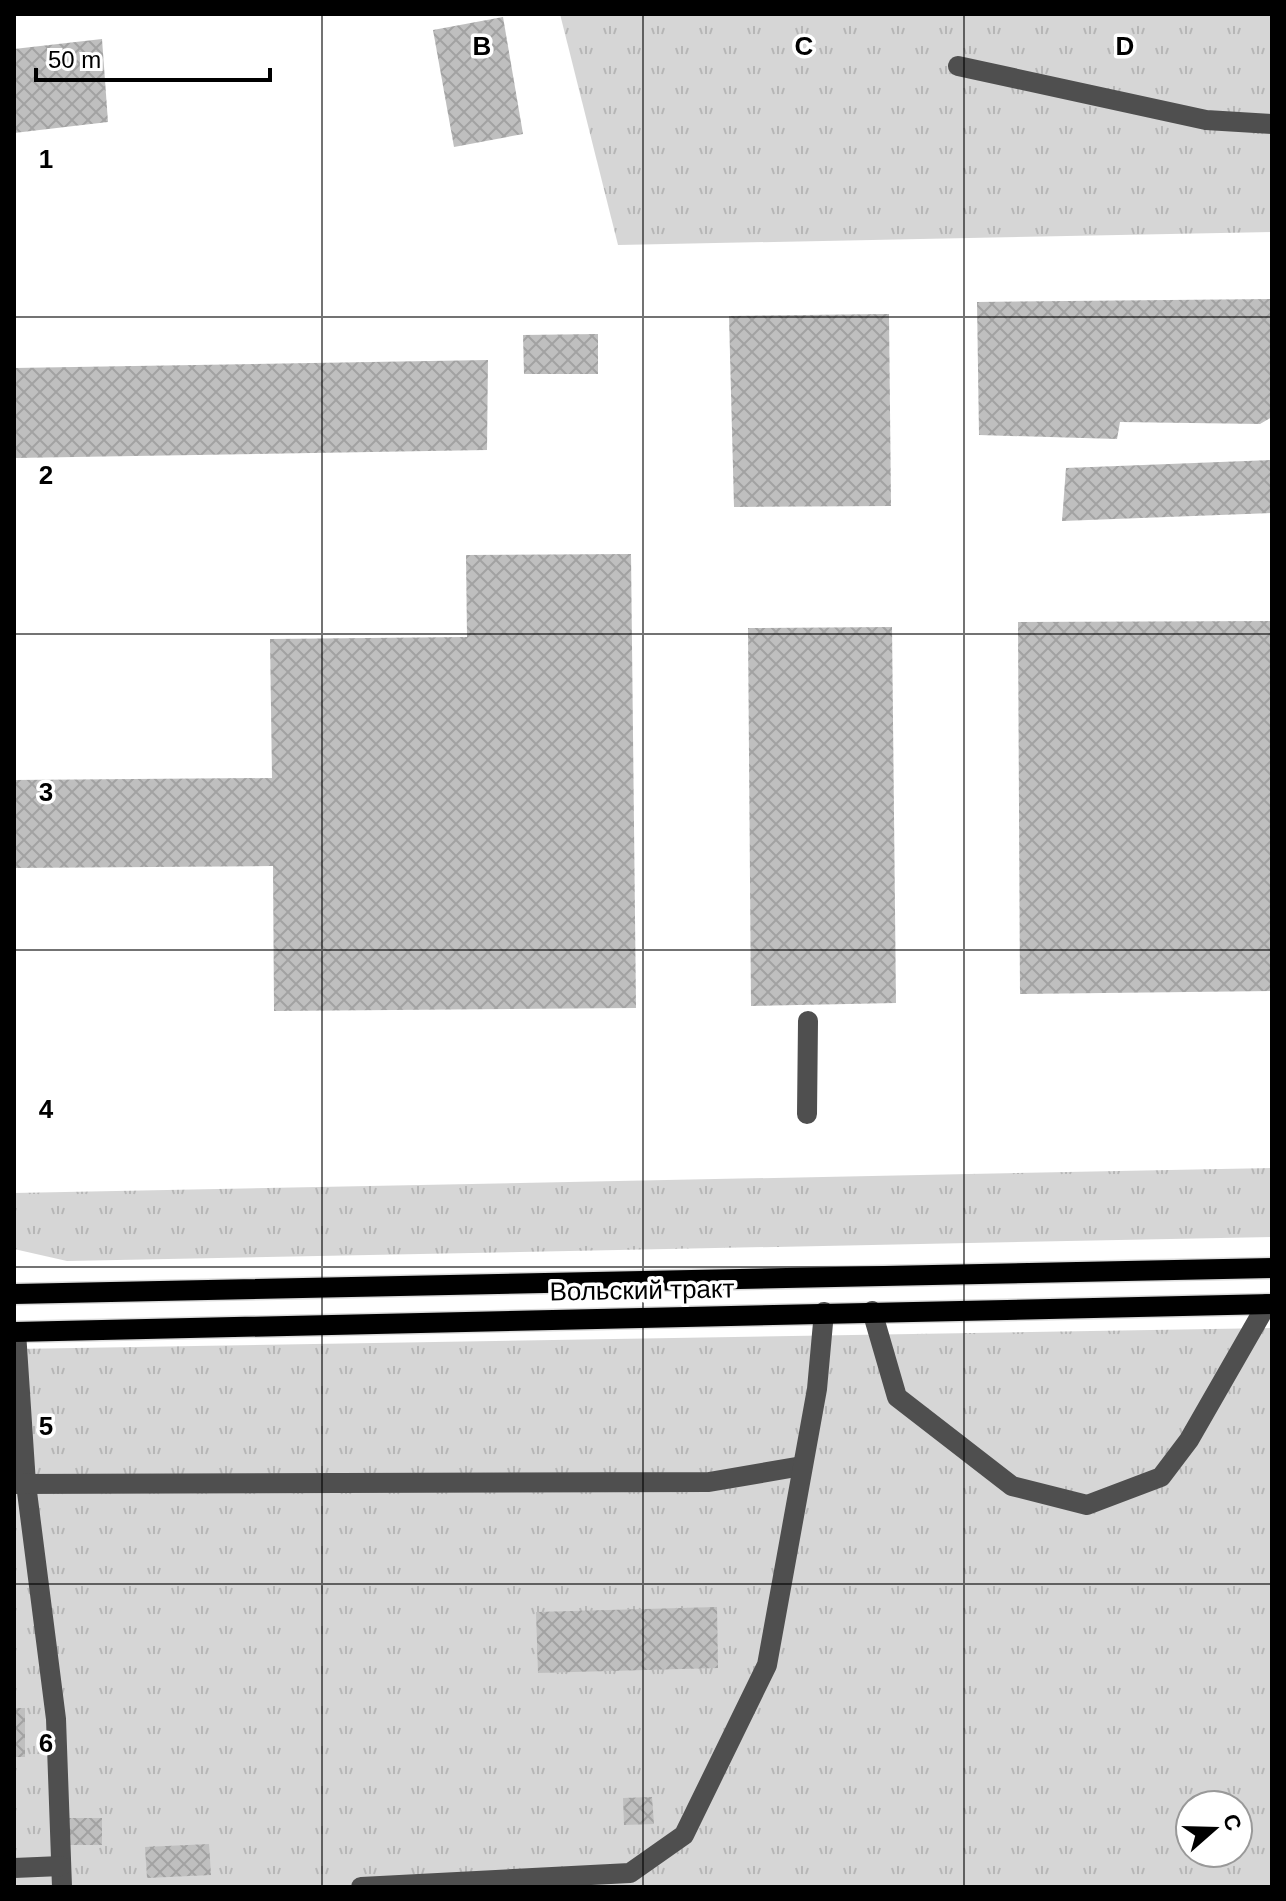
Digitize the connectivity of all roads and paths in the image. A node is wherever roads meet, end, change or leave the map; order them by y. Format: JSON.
{"nodes":[{"id":1,"x":958,"y":66,"type":"dead end"},
{"id":2,"x":1272,"y":124,"type":"edge"},
{"id":3,"x":808,"y":1021,"type":"dead end"},
{"id":4,"x":807,"y":1114,"type":"dead end"},
{"id":5,"x":1272,"y":1268,"type":"edge"},
{"id":6,"x":14,"y":1294,"type":"edge"},
{"id":7,"x":1270,"y":1304,"type":"edge"},
{"id":8,"x":872,"y":1311,"type":"junction"},
{"id":9,"x":824,"y":1312,"type":"junction"},
{"id":10,"x":15,"y":1332,"type":"edge"},
{"id":11,"x":802,"y":1466,"type":"junction"},
{"id":12,"x":20,"y":1484,"type":"edge"},
{"id":13,"x":61,"y":1866,"type":"junction"},
{"id":14,"x":14,"y":1868,"type":"edge"},
{"id":15,"x":62,"y":1887,"type":"edge"},
{"id":16,"x":361,"y":1887,"type":"edge"}],
"edges":[{"from":1,"to":2,"type":"lane"},
{"from":3,"to":4,"type":"lane"},
{"from":5,"to":6,"type":"main road","name":"Вольский тракт"},
{"from":7,"to":8,"type":"main road","name":"Вольский тракт"},
{"from":7,"to":8,"type":"lane"},
{"from":8,"to":9,"type":"main road","name":"Вольский тракт"},
{"from":9,"to":10,"type":"main road","name":"Вольский тракт"},
{"from":9,"to":11,"type":"lane"},
{"from":10,"to":12,"type":"lane"},
{"from":11,"to":12,"type":"lane"},
{"from":11,"to":16,"type":"lane"},
{"from":12,"to":13,"type":"lane"},
{"from":13,"to":14,"type":"lane"},
{"from":13,"to":15,"type":"lane"}]}
